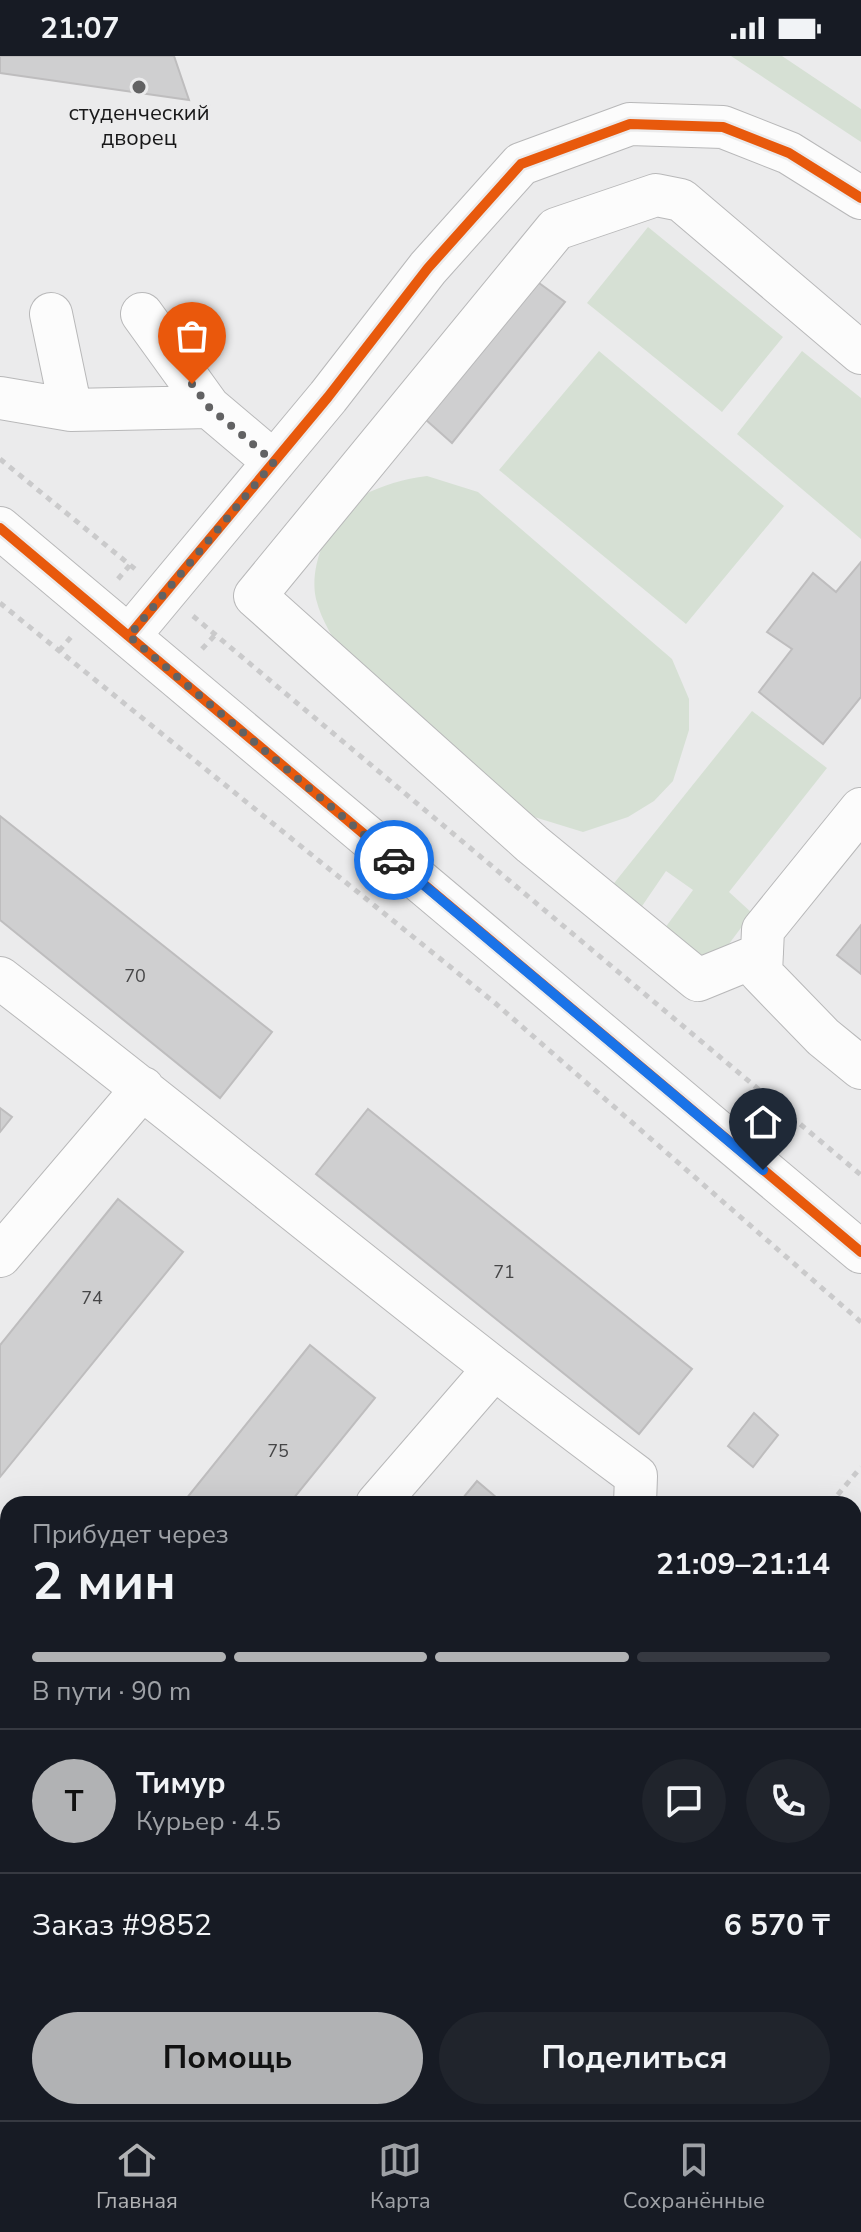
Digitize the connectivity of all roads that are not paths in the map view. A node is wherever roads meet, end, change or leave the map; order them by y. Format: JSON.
{"nodes":[{"id":1,"x":861,"y":198,"type":"edge"},
{"id":2,"x":51,"y":314,"type":"dead end"},
{"id":3,"x":142,"y":314,"type":"dead end"},
{"id":4,"x":861,"y":353,"type":"edge"},
{"id":5,"x":0,"y":398,"type":"edge"},
{"id":6,"x":209,"y":407,"type":"junction"},
{"id":7,"x":71,"y":410,"type":"junction"},
{"id":8,"x":274,"y":462,"type":"junction"},
{"id":9,"x":1,"y":533,"type":"edge"},
{"id":10,"x":129,"y":636,"type":"junction"},
{"id":11,"x":861,"y":809,"type":"edge"},
{"id":12,"x":762,"y":954,"type":"junction"},
{"id":13,"x":0,"y":978,"type":"edge"},
{"id":14,"x":861,"y":1068,"type":"edge"},
{"id":15,"x":143,"y":1088,"type":"junction"},
{"id":16,"x":861,"y":1252,"type":"edge"},
{"id":17,"x":0,"y":1256,"type":"edge"},
{"id":18,"x":493,"y":1370,"type":"junction"},
{"id":19,"x":384,"y":1496,"type":"edge"},
{"id":20,"x":635,"y":1496,"type":"edge"}],
"edges":[{"from":1,"to":8,"type":"street"},
{"from":2,"to":7,"type":"street"},
{"from":3,"to":6,"type":"street"},
{"from":4,"to":12,"type":"street"},
{"from":5,"to":7,"type":"street"},
{"from":6,"to":7,"type":"street"},
{"from":6,"to":8,"type":"street"},
{"from":8,"to":10,"type":"street"},
{"from":9,"to":10,"type":"street"},
{"from":10,"to":16,"type":"street"},
{"from":11,"to":12,"type":"street"},
{"from":12,"to":14,"type":"street"},
{"from":13,"to":15,"type":"street"},
{"from":15,"to":17,"type":"street"},
{"from":15,"to":18,"type":"street"},
{"from":18,"to":19,"type":"street"},
{"from":18,"to":20,"type":"street"}]}
